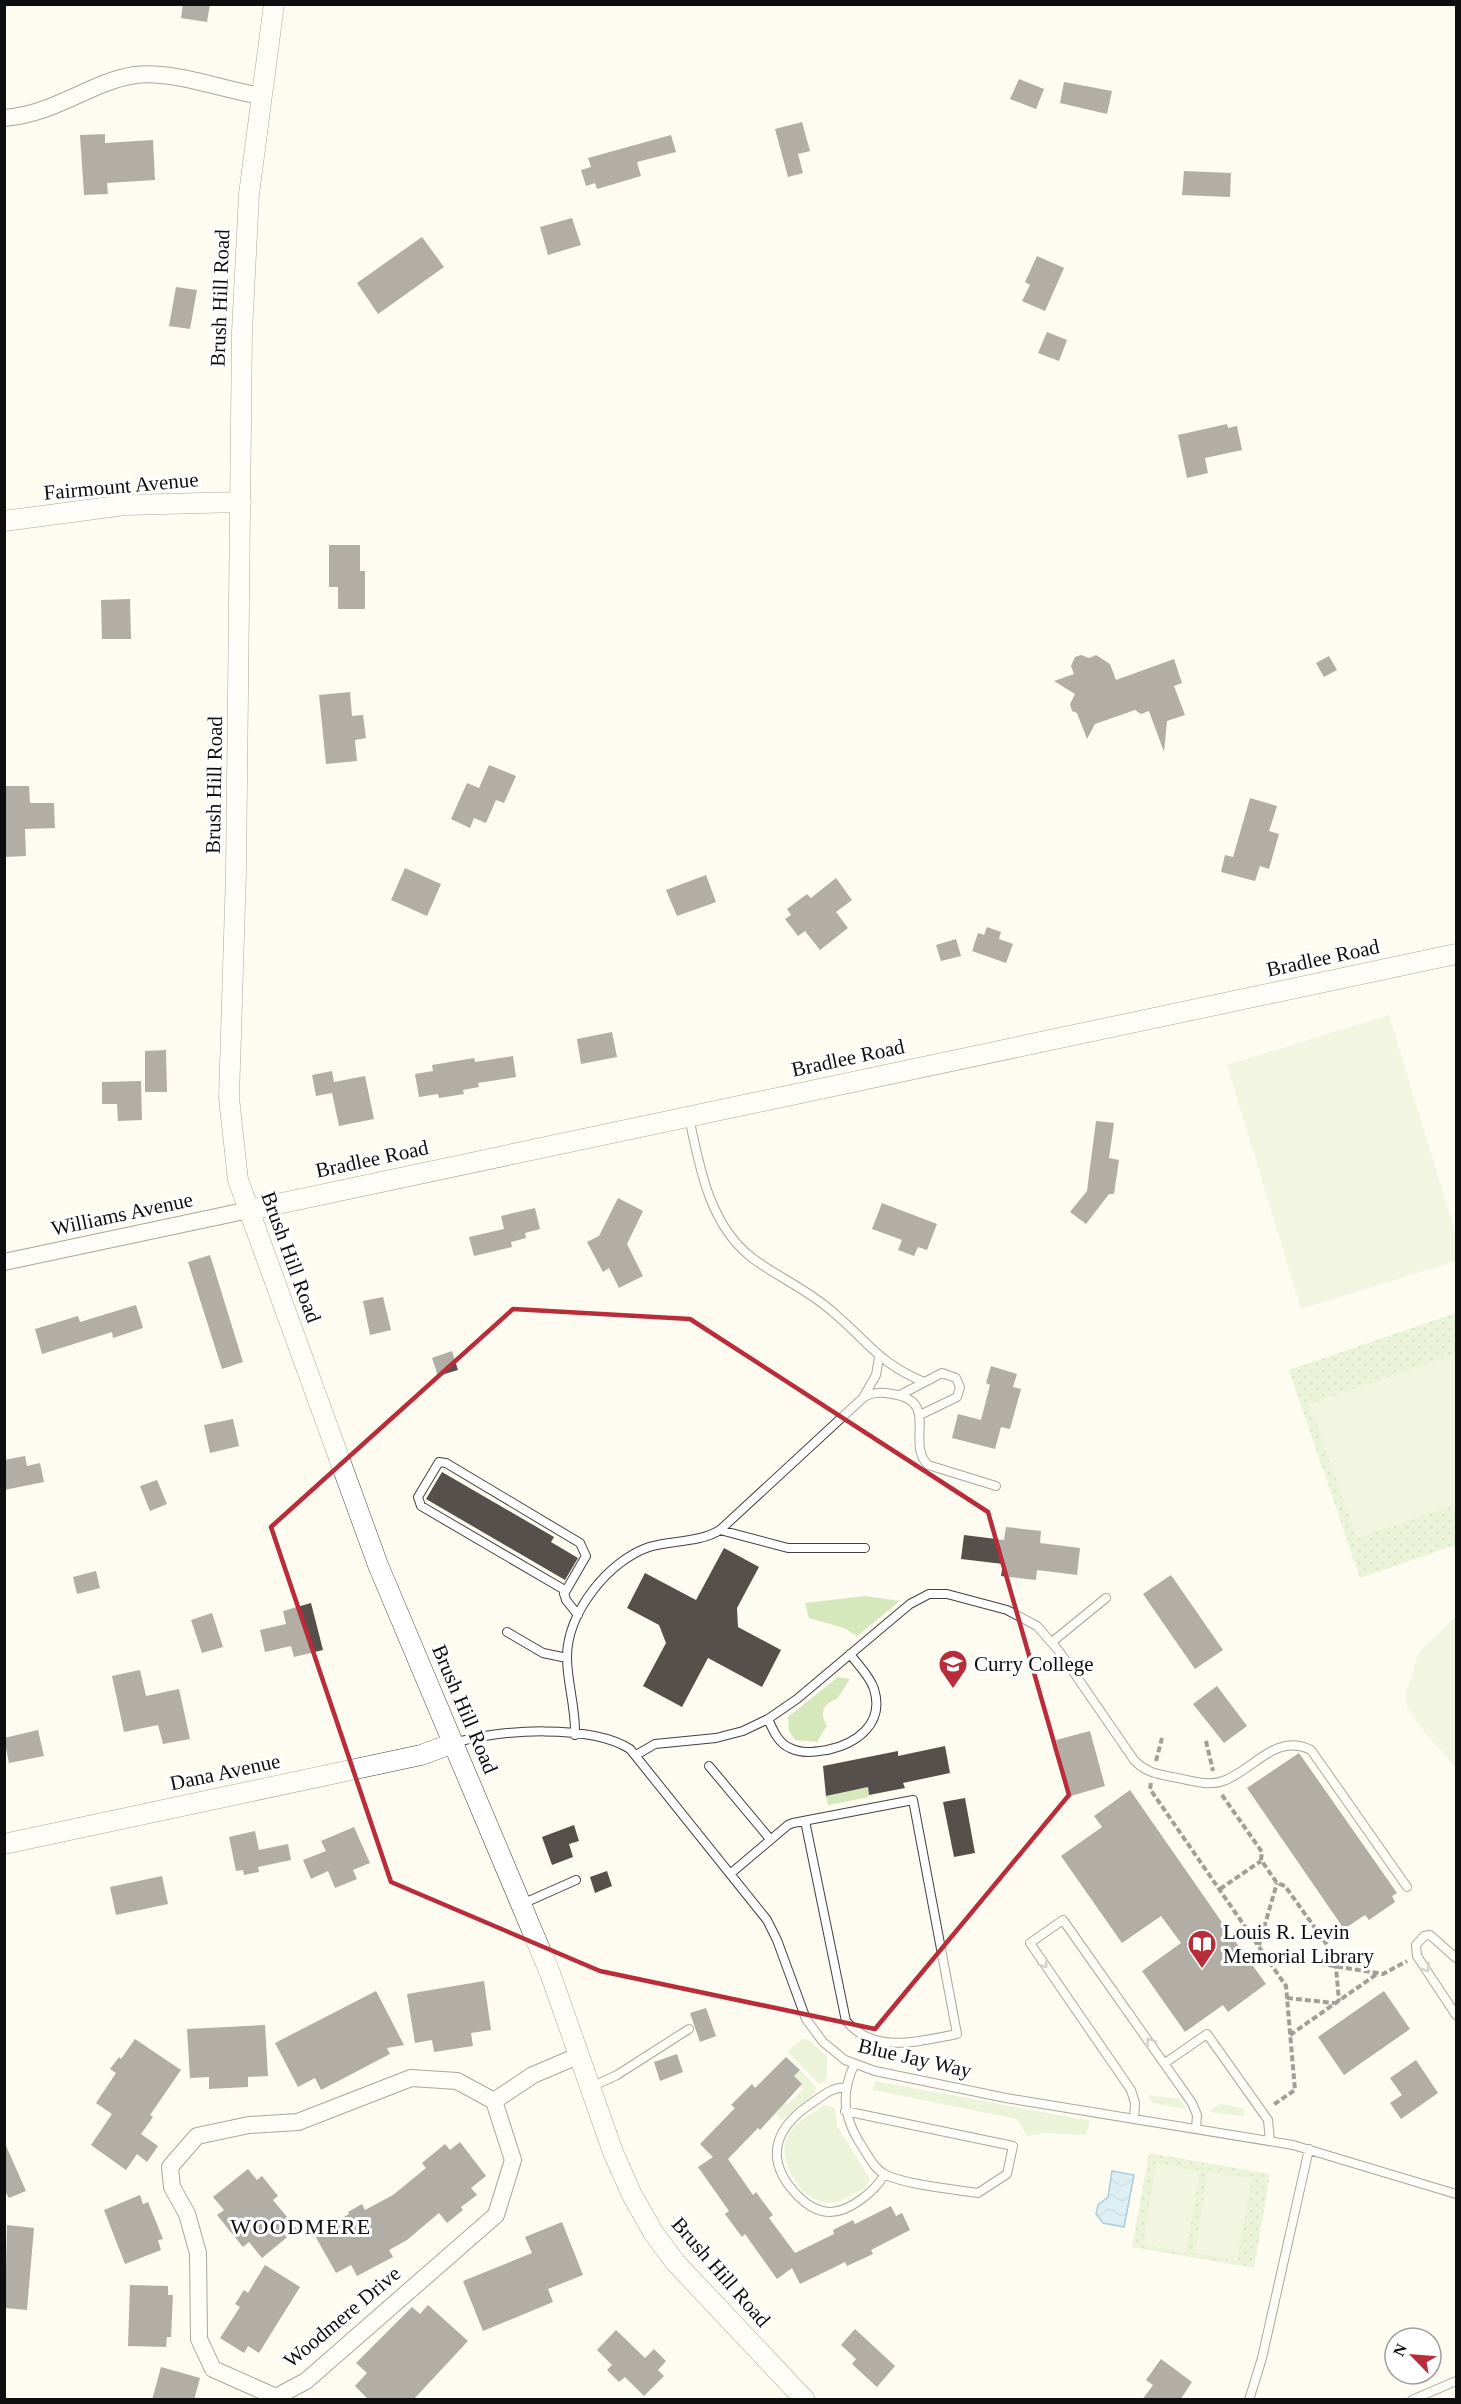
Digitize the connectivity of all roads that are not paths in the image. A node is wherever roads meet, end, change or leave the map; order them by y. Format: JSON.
{"nodes":[{"id":1,"x":274,"y":4,"type":"edge"},
{"id":2,"x":261,"y":96,"type":"junction"},
{"id":3,"x":4,"y":118,"type":"edge"},
{"id":4,"x":241,"y":502,"type":"junction"},
{"id":5,"x":4,"y":521,"type":"edge"},
{"id":6,"x":1456,"y":954,"type":"edge"},
{"id":7,"x":689,"y":1116,"type":"junction"},
{"id":8,"x":249,"y":1210,"type":"junction"},
{"id":9,"x":4,"y":1262,"type":"edge"},
{"id":10,"x":879,"y":1357,"type":"junction"},
{"id":11,"x":924,"y":1382,"type":"junction"},
{"id":12,"x":900,"y":1395,"type":"junction"},
{"id":13,"x":864,"y":1397,"type":"junction"},
{"id":14,"x":920,"y":1415,"type":"junction"},
{"id":15,"x":996,"y":1486,"type":"dead end"},
{"id":16,"x":720,"y":1530,"type":"junction"},
{"id":17,"x":865,"y":1548,"type":"dead end"},
{"id":18,"x":564,"y":1594,"type":"junction"},
{"id":19,"x":1106,"y":1598,"type":"dead end"},
{"id":20,"x":578,"y":1615,"type":"junction"},
{"id":21,"x":507,"y":1632,"type":"dead end"},
{"id":22,"x":1052,"y":1642,"type":"junction"},
{"id":23,"x":850,"y":1654,"type":"junction"},
{"id":24,"x":567,"y":1658,"type":"junction"},
{"id":25,"x":768,"y":1719,"type":"junction"},
{"id":26,"x":575,"y":1735,"type":"junction"},
{"id":27,"x":454,"y":1743,"type":"junction"},
{"id":28,"x":636,"y":1755,"type":"junction"},
{"id":29,"x":709,"y":1766,"type":"dead end"},
{"id":30,"x":805,"y":1821,"type":"junction"},
{"id":31,"x":770,"y":1839,"type":"junction"},
{"id":32,"x":4,"y":1844,"type":"edge"},
{"id":33,"x":730,"y":1874,"type":"junction"},
{"id":34,"x":576,"y":1880,"type":"dead end"},
{"id":35,"x":1407,"y":1887,"type":"dead end"},
{"id":36,"x":521,"y":1904,"type":"junction"},
{"id":37,"x":1456,"y":1958,"type":"edge"},
{"id":38,"x":1456,"y":2015,"type":"edge"},
{"id":39,"x":689,"y":2029,"type":"dead end"},
{"id":40,"x":580,"y":2055,"type":"junction"},
{"id":41,"x":1165,"y":2063,"type":"junction"},
{"id":42,"x":854,"y":2065,"type":"junction"},
{"id":43,"x":591,"y":2087,"type":"junction"},
{"id":44,"x":845,"y":2088,"type":"junction"},
{"id":45,"x":494,"y":2101,"type":"junction"},
{"id":46,"x":845,"y":2111,"type":"junction"},
{"id":47,"x":1134,"y":2119,"type":"junction"},
{"id":48,"x":1196,"y":2128,"type":"junction"},
{"id":49,"x":1270,"y":2141,"type":"junction"},
{"id":50,"x":1309,"y":2149,"type":"junction"},
{"id":51,"x":885,"y":2174,"type":"junction"},
{"id":52,"x":1456,"y":2194,"type":"edge"},
{"id":53,"x":1456,"y":2381,"type":"edge"},
{"id":54,"x":1423,"y":2397,"type":"edge"},
{"id":55,"x":275,"y":2398,"type":"edge"},
{"id":56,"x":805,"y":2400,"type":"edge"},
{"id":57,"x":1250,"y":2400,"type":"edge"},
{"id":58,"x":1412,"y":2400,"type":"edge"}],
"edges":[{"from":1,"to":2,"type":"street","name":"Brush Hill Road"},
{"from":2,"to":3,"type":"street"},
{"from":2,"to":4,"type":"street","name":"Brush Hill Road"},
{"from":4,"to":5,"type":"street","name":"Fairmount Avenue"},
{"from":4,"to":8,"type":"street","name":"Brush Hill Road"},
{"from":6,"to":7,"type":"street","name":"Bradlee Road"},
{"from":7,"to":8,"type":"street","name":"Bradlee Road"},
{"from":7,"to":10,"type":"lane"},
{"from":8,"to":9,"type":"street","name":"Williams Avenue"},
{"from":8,"to":27,"type":"street","name":"Brush Hill Road"},
{"from":10,"to":11,"type":"lane"},
{"from":10,"to":13,"type":"lane"},
{"from":11,"to":12,"type":"lane"},
{"from":11,"to":14,"type":"lane"},
{"from":12,"to":13,"type":"lane"},
{"from":12,"to":14,"type":"lane"},
{"from":13,"to":16,"type":"lane"},
{"from":14,"to":15,"type":"lane"},
{"from":16,"to":17,"type":"lane"},
{"from":16,"to":20,"type":"lane"},
{"from":18,"to":18,"type":"lane"},
{"from":18,"to":20,"type":"lane"},
{"from":19,"to":22,"type":"lane"},
{"from":20,"to":24,"type":"lane"},
{"from":21,"to":24,"type":"lane"},
{"from":22,"to":23,"type":"lane"},
{"from":22,"to":35,"type":"lane"},
{"from":23,"to":25,"type":"lane"},
{"from":23,"to":25,"type":"lane"},
{"from":24,"to":26,"type":"lane"},
{"from":25,"to":28,"type":"lane"},
{"from":26,"to":27,"type":"lane","name":"Blue Jay Way"},
{"from":26,"to":28,"type":"lane","name":"Blue Jay Way"},
{"from":27,"to":32,"type":"street","name":"Dana Avenue"},
{"from":27,"to":36,"type":"street","name":"Brush Hill Road"},
{"from":28,"to":33,"type":"lane","name":"Blue Jay Way"},
{"from":29,"to":31,"type":"lane"},
{"from":30,"to":30,"type":"lane"},
{"from":30,"to":31,"type":"lane"},
{"from":31,"to":33,"type":"lane"},
{"from":33,"to":42,"type":"lane","name":"Blue Jay Way"},
{"from":34,"to":36,"type":"lane"},
{"from":36,"to":40,"type":"street","name":"Brush Hill Road"},
{"from":37,"to":38,"type":"lane","one_way":true},
{"from":39,"to":43,"type":"lane"},
{"from":40,"to":43,"type":"street","name":"Brush Hill Road"},
{"from":40,"to":45,"type":"street"},
{"from":41,"to":47,"type":"lane","one_way":true},
{"from":41,"to":48,"type":"lane"},
{"from":41,"to":49,"type":"lane"},
{"from":42,"to":44,"type":"lane"},
{"from":42,"to":47,"type":"lane","name":"Blue Jay Way"},
{"from":43,"to":56,"type":"street","name":"Brush Hill Road"},
{"from":44,"to":46,"type":"lane"},
{"from":44,"to":51,"type":"lane"},
{"from":45,"to":55,"type":"street","name":"Woodmere Drive"},
{"from":45,"to":55,"type":"street","name":"Woodmere Drive"},
{"from":46,"to":51,"type":"lane"},
{"from":46,"to":51,"type":"lane"},
{"from":47,"to":48,"type":"lane","name":"Blue Jay Way"},
{"from":48,"to":49,"type":"lane","name":"Blue Jay Way"},
{"from":49,"to":50,"type":"lane","name":"Blue Jay Way"},
{"from":50,"to":52,"type":"lane","name":"Blue Jay Way"},
{"from":50,"to":57,"type":"lane"},
{"from":53,"to":54,"type":"lane"},
{"from":54,"to":58,"type":"lane"}]}
